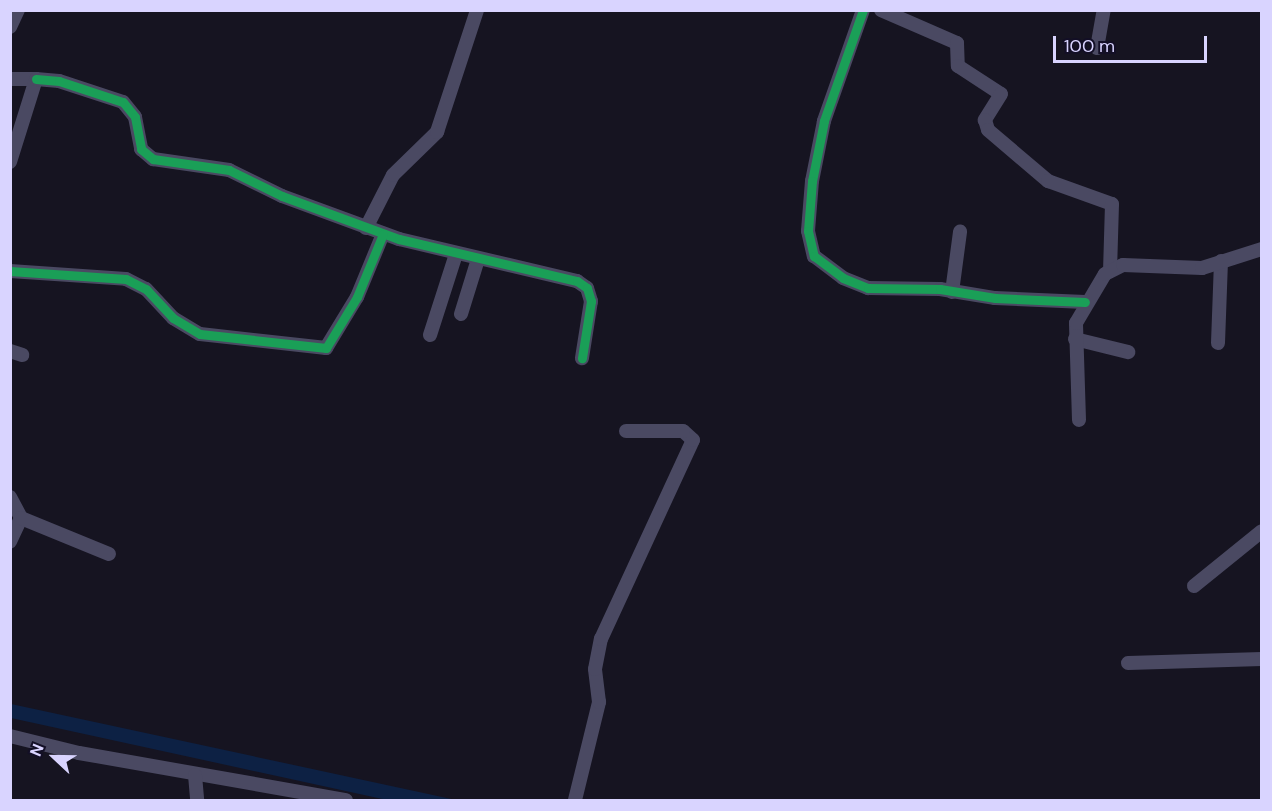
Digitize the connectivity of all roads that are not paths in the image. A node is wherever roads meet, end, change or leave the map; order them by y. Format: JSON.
{"nodes":[{"id":1,"x":18,"y":10,"type":"edge"},
{"id":2,"x":477,"y":10,"type":"edge"},
{"id":3,"x":863,"y":10,"type":"edge"},
{"id":4,"x":880,"y":10,"type":"edge"},
{"id":5,"x":1104,"y":10,"type":"edge"},
{"id":6,"x":10,"y":27,"type":"edge"},
{"id":7,"x":1097,"y":48,"type":"dead end"},
{"id":8,"x":10,"y":79,"type":"edge"},
{"id":9,"x":36,"y":79,"type":"junction"},
{"id":10,"x":10,"y":162,"type":"edge"},
{"id":11,"x":366,"y":228,"type":"junction"},
{"id":12,"x":960,"y":232,"type":"dead end"},
{"id":13,"x":383,"y":234,"type":"junction"},
{"id":14,"x":1262,"y":249,"type":"edge"},
{"id":15,"x":456,"y":254,"type":"junction"},
{"id":16,"x":478,"y":259,"type":"junction"},
{"id":17,"x":1221,"y":261,"type":"junction"},
{"id":18,"x":1110,"y":270,"type":"junction"},
{"id":19,"x":10,"y":271,"type":"edge"},
{"id":20,"x":952,"y":292,"type":"junction"},
{"id":21,"x":1085,"y":303,"type":"junction"},
{"id":22,"x":461,"y":314,"type":"dead end"},
{"id":23,"x":430,"y":335,"type":"dead end"},
{"id":24,"x":1075,"y":339,"type":"junction"},
{"id":25,"x":1218,"y":343,"type":"dead end"},
{"id":26,"x":1128,"y":352,"type":"dead end"},
{"id":27,"x":582,"y":358,"type":"dead end"},
{"id":28,"x":1079,"y":420,"type":"dead end"},
{"id":29,"x":627,"y":431,"type":"dead end"},
{"id":30,"x":10,"y":497,"type":"edge"},
{"id":31,"x":21,"y":518,"type":"junction"},
{"id":32,"x":1262,"y":531,"type":"edge"},
{"id":33,"x":10,"y":542,"type":"edge"},
{"id":34,"x":109,"y":554,"type":"dead end"},
{"id":35,"x":1194,"y":586,"type":"dead end"},
{"id":36,"x":1262,"y":659,"type":"edge"},
{"id":37,"x":1128,"y":663,"type":"dead end"},
{"id":38,"x":10,"y":736,"type":"edge"},
{"id":39,"x":195,"y":775,"type":"junction"},
{"id":40,"x":197,"y":801,"type":"edge"},
{"id":41,"x":346,"y":801,"type":"edge"},
{"id":42,"x":575,"y":801,"type":"edge"}],
"edges":[{"from":1,"to":6,"type":"street"},
{"from":2,"to":11,"type":"street"},
{"from":3,"to":20,"type":"street"},
{"from":4,"to":18,"type":"street"},
{"from":5,"to":7,"type":"street"},
{"from":8,"to":9,"type":"street"},
{"from":9,"to":10,"type":"street"},
{"from":9,"to":11,"type":"street"},
{"from":11,"to":13,"type":"street"},
{"from":12,"to":20,"type":"street"},
{"from":13,"to":15,"type":"street"},
{"from":13,"to":19,"type":"street"},
{"from":14,"to":17,"type":"street"},
{"from":15,"to":16,"type":"street"},
{"from":15,"to":23,"type":"street"},
{"from":16,"to":22,"type":"street"},
{"from":16,"to":27,"type":"street"},
{"from":17,"to":18,"type":"street"},
{"from":17,"to":25,"type":"street"},
{"from":18,"to":21,"type":"street"},
{"from":20,"to":21,"type":"street"},
{"from":21,"to":24,"type":"street"},
{"from":24,"to":26,"type":"street"},
{"from":24,"to":28,"type":"street"},
{"from":29,"to":42,"type":"street"},
{"from":30,"to":31,"type":"street"},
{"from":31,"to":33,"type":"street"},
{"from":31,"to":34,"type":"street"},
{"from":32,"to":35,"type":"street"},
{"from":36,"to":37,"type":"street"},
{"from":38,"to":39,"type":"street"},
{"from":39,"to":40,"type":"street"},
{"from":39,"to":41,"type":"street"}]}
